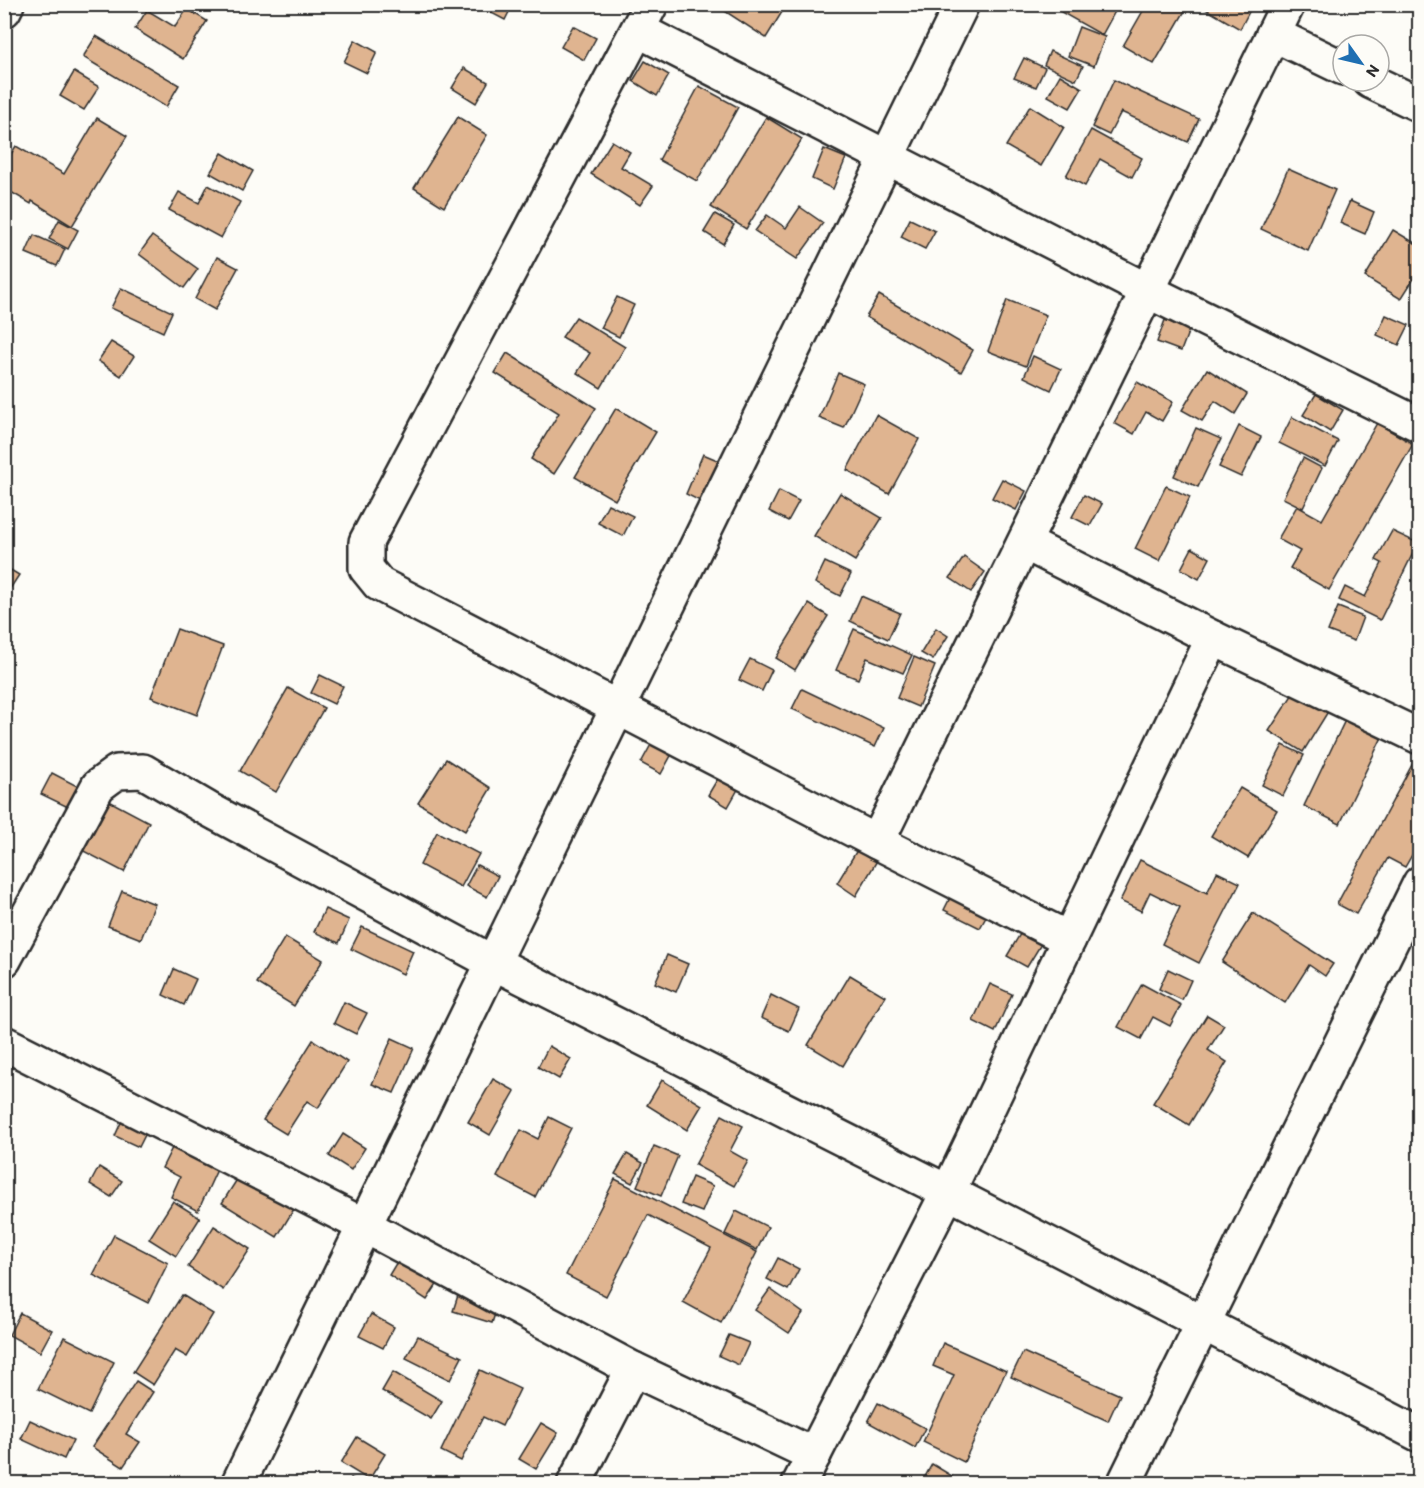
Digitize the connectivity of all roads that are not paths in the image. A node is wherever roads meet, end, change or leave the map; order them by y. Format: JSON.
{"nodes":[{"id":1,"x":7,"y":4,"type":"edge"},
{"id":2,"x":962,"y":4,"type":"edge"},
{"id":3,"x":1288,"y":4,"type":"edge"},
{"id":4,"x":4,"y":10,"type":"edge"},
{"id":5,"x":645,"y":17,"type":"edge"},
{"id":6,"x":1273,"y":34,"type":"junction"},
{"id":7,"x":1331,"y":62,"type":"edge"},
{"id":8,"x":1391,"y":91,"type":"edge"},
{"id":9,"x":1419,"y":105,"type":"edge"},
{"id":10,"x":887,"y":156,"type":"junction"},
{"id":11,"x":1148,"y":291,"type":"junction"},
{"id":12,"x":1419,"y":425,"type":"edge"},
{"id":13,"x":1024,"y":543,"type":"junction"},
{"id":14,"x":1213,"y":638,"type":"junction"},
{"id":15,"x":617,"y":708,"type":"junction"},
{"id":16,"x":1419,"y":737,"type":"edge"},
{"id":17,"x":877,"y":842,"type":"junction"},
{"id":18,"x":1419,"y":883,"type":"edge"},
{"id":19,"x":1069,"y":939,"type":"junction"},
{"id":20,"x":4,"y":960,"type":"edge"},
{"id":21,"x":494,"y":963,"type":"junction"},
{"id":22,"x":4,"y":1043,"type":"edge"},
{"id":23,"x":948,"y":1192,"type":"junction"},
{"id":24,"x":365,"y":1226,"type":"junction"},
{"id":25,"x":1201,"y":1323,"type":"junction"},
{"id":26,"x":633,"y":1370,"type":"junction"},
{"id":27,"x":1419,"y":1435,"type":"edge"},
{"id":28,"x":814,"y":1455,"type":"junction"},
{"id":29,"x":238,"y":1484,"type":"edge"},
{"id":30,"x":574,"y":1484,"type":"edge"},
{"id":31,"x":799,"y":1484,"type":"edge"},
{"id":32,"x":1124,"y":1484,"type":"edge"}],
"edges":[{"from":1,"to":4,"type":"street"},
{"from":2,"to":10,"type":"street"},
{"from":3,"to":6,"type":"street"},
{"from":5,"to":10,"type":"street"},
{"from":5,"to":15,"type":"street"},
{"from":6,"to":7,"type":"street"},
{"from":6,"to":11,"type":"street"},
{"from":8,"to":9,"type":"street"},
{"from":10,"to":11,"type":"street"},
{"from":10,"to":15,"type":"street"},
{"from":11,"to":12,"type":"street"},
{"from":11,"to":13,"type":"street"},
{"from":13,"to":14,"type":"street"},
{"from":13,"to":17,"type":"street"},
{"from":14,"to":16,"type":"street"},
{"from":14,"to":19,"type":"street"},
{"from":15,"to":17,"type":"street"},
{"from":15,"to":21,"type":"street"},
{"from":17,"to":19,"type":"street"},
{"from":18,"to":25,"type":"street"},
{"from":19,"to":23,"type":"street"},
{"from":20,"to":21,"type":"street"},
{"from":21,"to":23,"type":"street"},
{"from":21,"to":24,"type":"street"},
{"from":22,"to":24,"type":"street"},
{"from":23,"to":25,"type":"street"},
{"from":23,"to":28,"type":"street"},
{"from":24,"to":26,"type":"street"},
{"from":24,"to":29,"type":"street"},
{"from":25,"to":27,"type":"street"},
{"from":25,"to":32,"type":"street"},
{"from":26,"to":28,"type":"street"},
{"from":26,"to":30,"type":"street"},
{"from":28,"to":31,"type":"street"}]}
